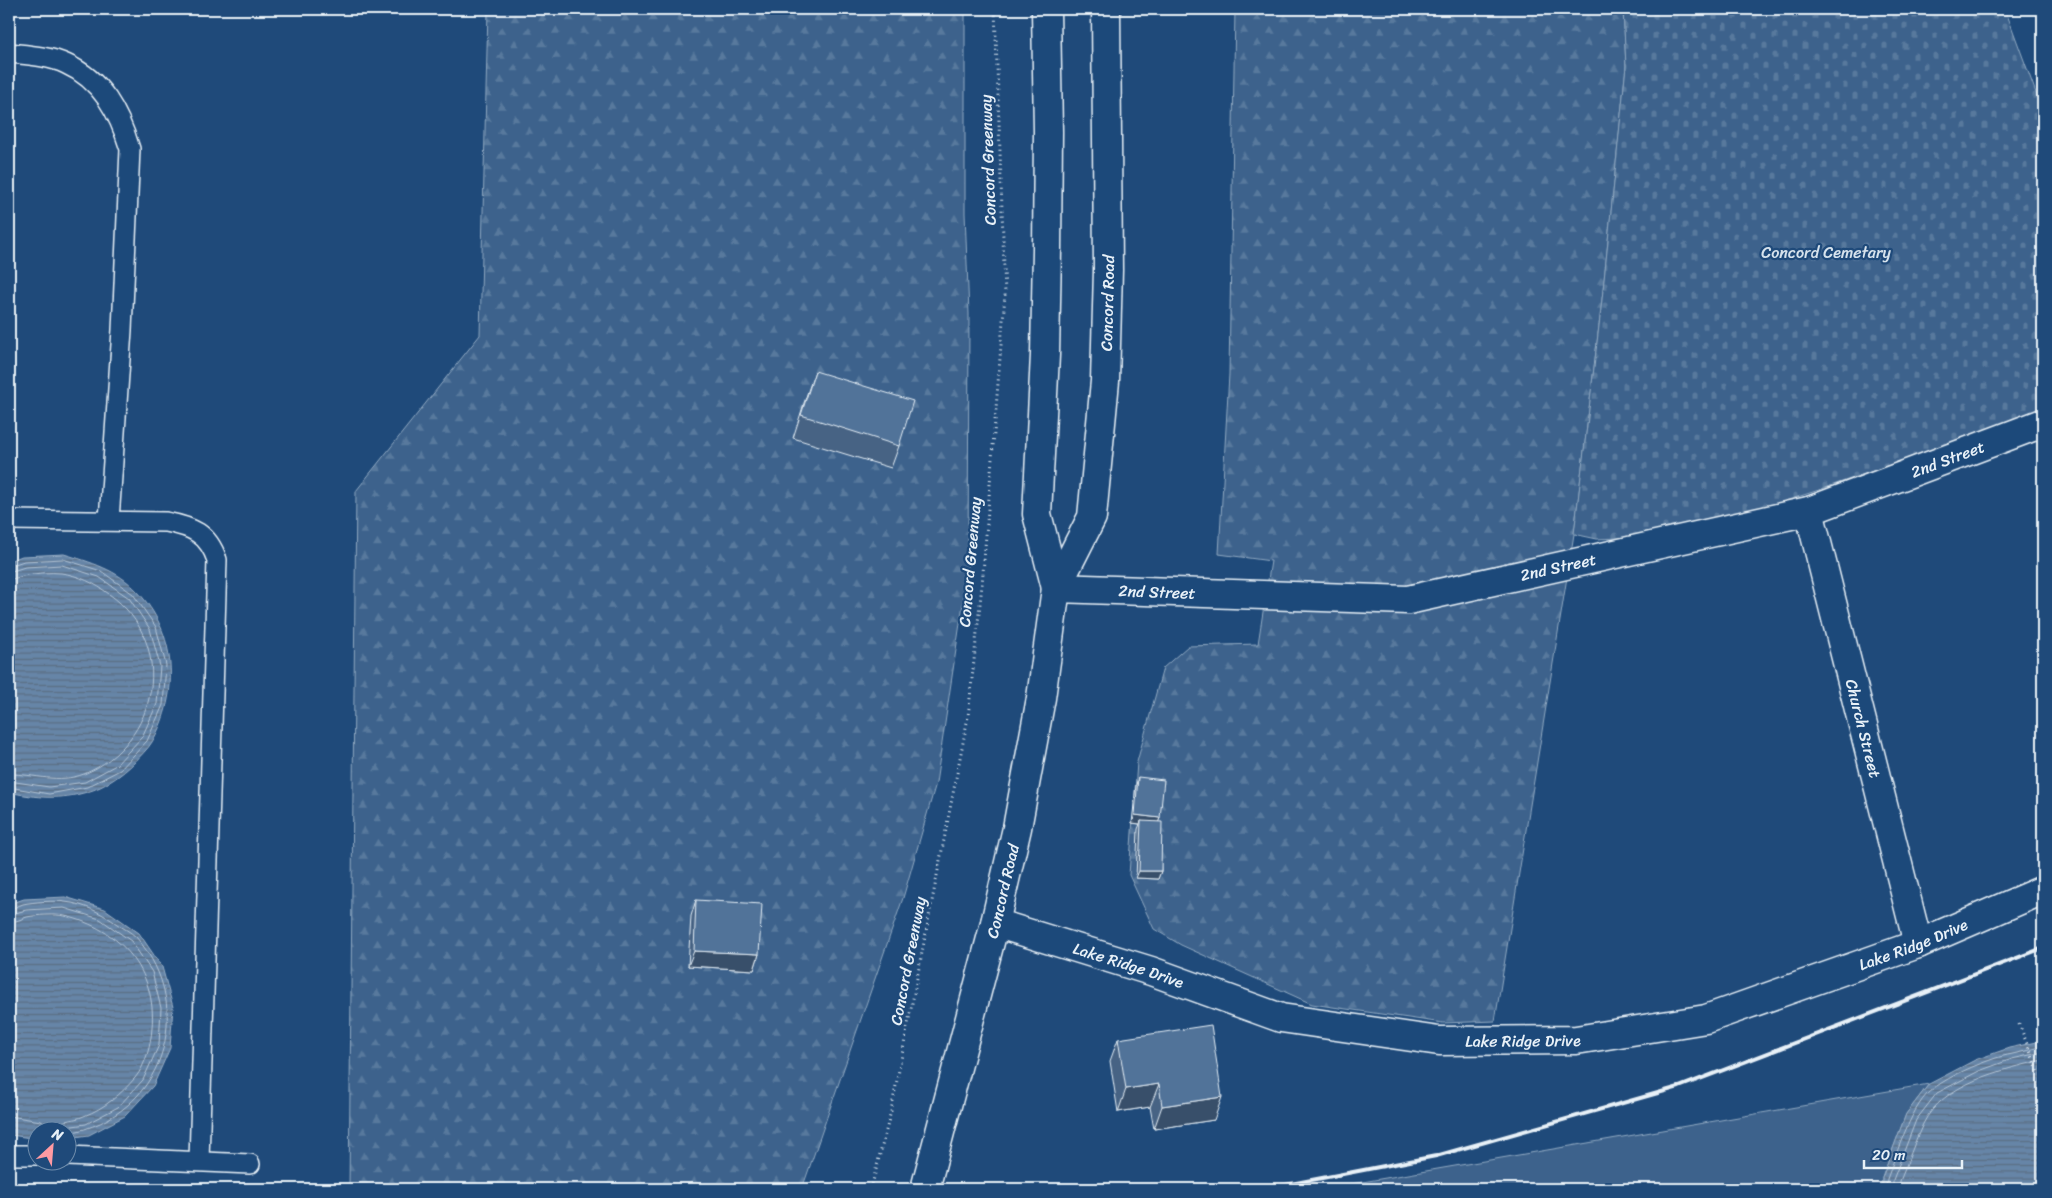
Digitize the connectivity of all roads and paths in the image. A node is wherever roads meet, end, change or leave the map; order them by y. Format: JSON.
{"nodes":[{"id":1,"x":994,"y":9,"type":"edge"},
{"id":2,"x":1046,"y":9,"type":"edge"},
{"id":3,"x":1106,"y":9,"type":"edge"},
{"id":4,"x":9,"y":53,"type":"edge"},
{"id":5,"x":2043,"y":423,"type":"edge"},
{"id":6,"x":1809,"y":512,"type":"junction"},
{"id":7,"x":9,"y":520,"type":"edge"},
{"id":8,"x":109,"y":520,"type":"junction"},
{"id":9,"x":1056,"y":588,"type":"junction"},
{"id":10,"x":2043,"y":890,"type":"edge"},
{"id":11,"x":995,"y":923,"type":"junction"},
{"id":12,"x":1918,"y":944,"type":"junction"},
{"id":13,"x":2019,"y":1024,"type":"dead end"},
{"id":14,"x":2039,"y":1073,"type":"dead end"},
{"id":15,"x":9,"y":1154,"type":"edge"},
{"id":16,"x":28,"y":1155,"type":"edge"},
{"id":17,"x":78,"y":1156,"type":"edge"},
{"id":18,"x":199,"y":1161,"type":"junction"},
{"id":19,"x":250,"y":1164,"type":"dead end"},
{"id":20,"x":871,"y":1189,"type":"edge"},
{"id":21,"x":924,"y":1189,"type":"edge"}],
"edges":[{"from":1,"to":20,"type":"path","name":"Concord Greenway"},
{"from":2,"to":9,"type":"street","name":"Concord Road"},
{"from":3,"to":9,"type":"street","name":"Concord Road"},
{"from":4,"to":8,"type":"lane"},
{"from":5,"to":6,"type":"street","name":"2nd Street"},
{"from":6,"to":9,"type":"street","name":"2nd Street"},
{"from":6,"to":12,"type":"street","name":"Church Street"},
{"from":7,"to":8,"type":"lane"},
{"from":8,"to":18,"type":"lane"},
{"from":9,"to":11,"type":"street","name":"Concord Road"},
{"from":10,"to":12,"type":"street","name":"Lake Ridge Drive"},
{"from":11,"to":12,"type":"street","name":"Lake Ridge Drive"},
{"from":11,"to":21,"type":"street","name":"Concord Road"},
{"from":13,"to":14,"type":"path"},
{"from":15,"to":16,"type":"lane"},
{"from":17,"to":18,"type":"lane"},
{"from":18,"to":19,"type":"lane"}]}
